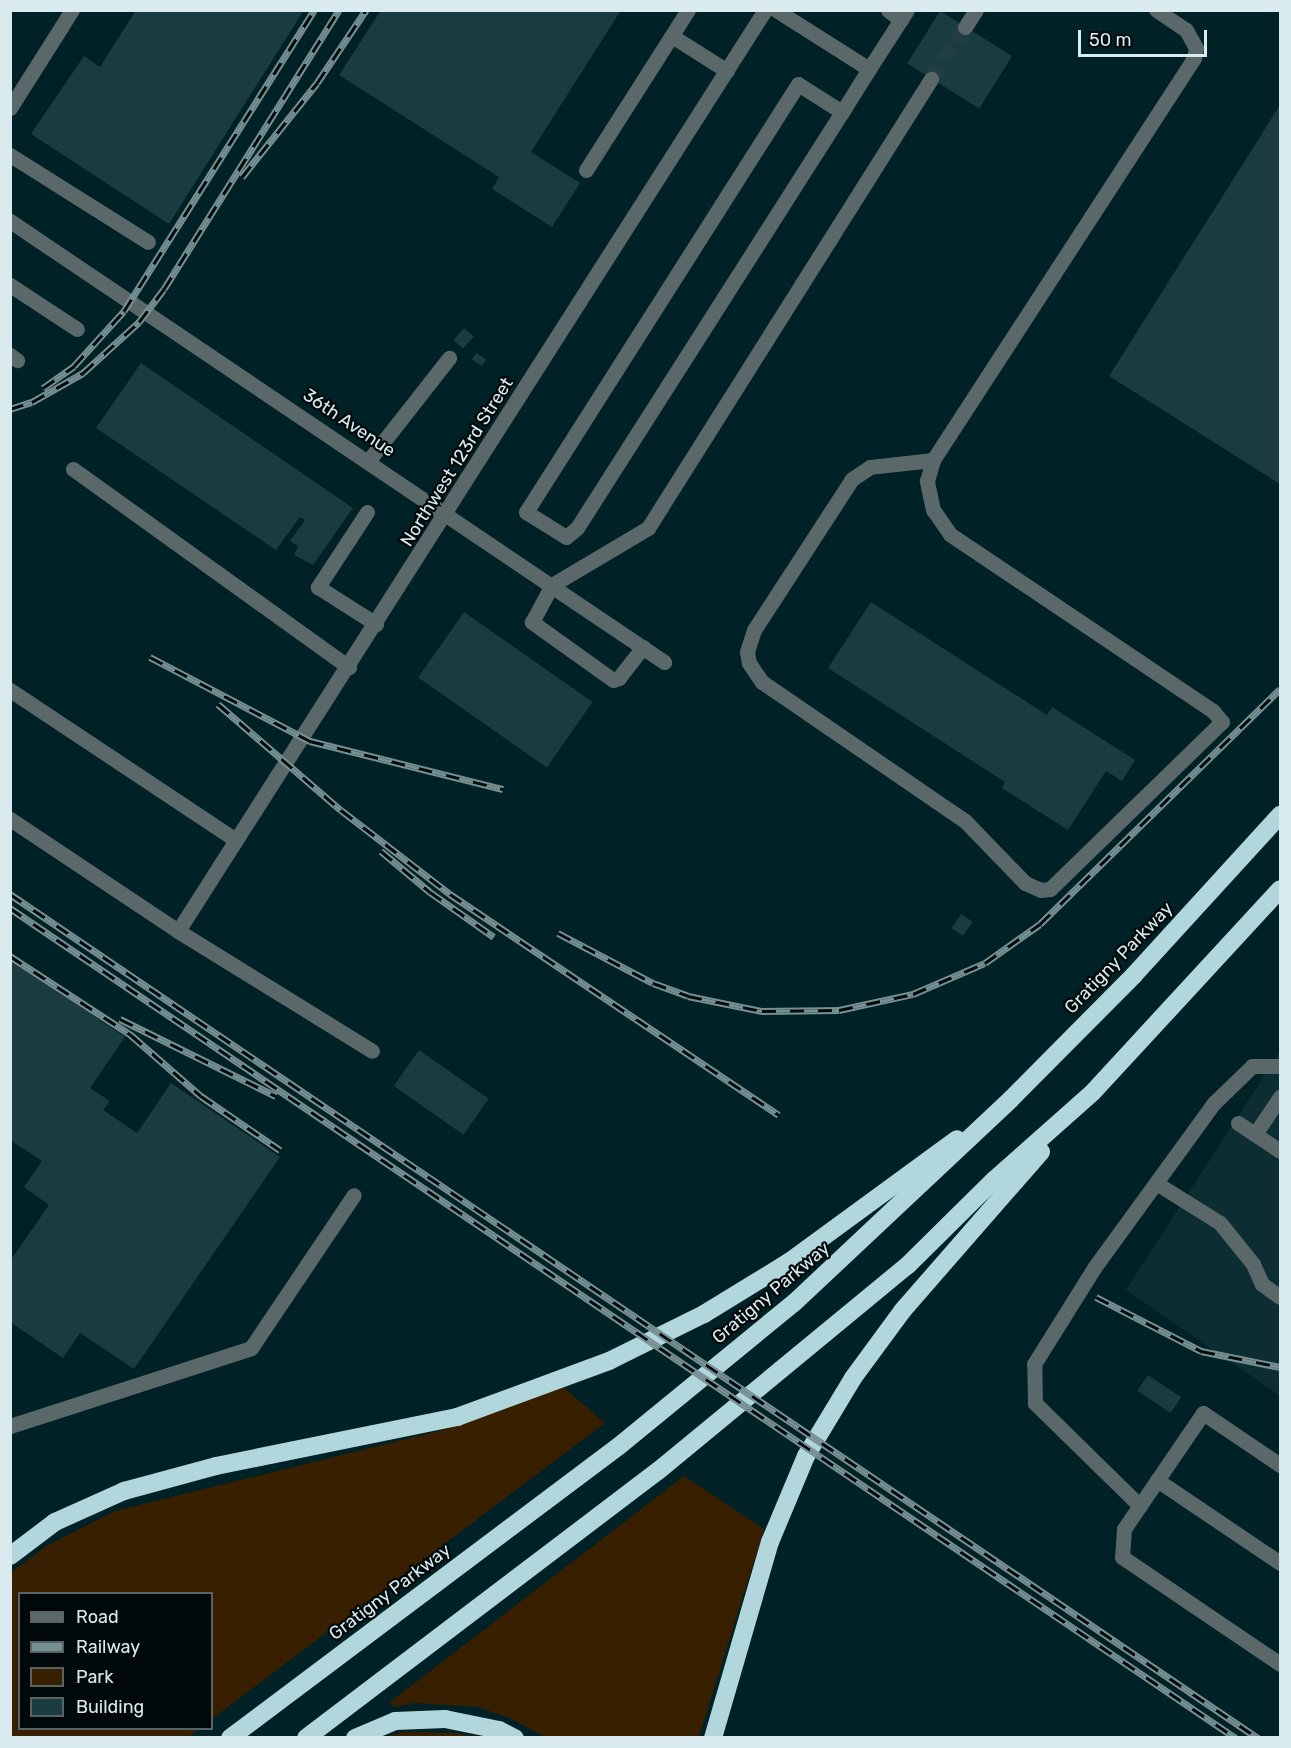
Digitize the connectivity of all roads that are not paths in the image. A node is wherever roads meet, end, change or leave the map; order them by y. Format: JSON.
{"nodes":[{"id":1,"x":72,"y":10,"type":"edge"},
{"id":2,"x":688,"y":10,"type":"edge"},
{"id":3,"x":765,"y":10,"type":"edge"},
{"id":4,"x":776,"y":10,"type":"edge"},
{"id":5,"x":888,"y":10,"type":"edge"},
{"id":6,"x":976,"y":10,"type":"edge"},
{"id":7,"x":1156,"y":10,"type":"edge"},
{"id":8,"x":904,"y":15,"type":"edge"},
{"id":9,"x":965,"y":27,"type":"tunnel mouth"},
{"id":10,"x":672,"y":36,"type":"junction"},
{"id":11,"x":869,"y":69,"type":"junction"},
{"id":12,"x":727,"y":71,"type":"junction"},
{"id":13,"x":931,"y":79,"type":"tunnel mouth"},
{"id":14,"x":10,"y":108,"type":"edge"},
{"id":15,"x":842,"y":112,"type":"junction"},
{"id":16,"x":10,"y":155,"type":"edge"},
{"id":17,"x":586,"y":170,"type":"dead end"},
{"id":18,"x":10,"y":221,"type":"edge"},
{"id":19,"x":148,"y":242,"type":"dead end"},
{"id":20,"x":10,"y":285,"type":"edge"},
{"id":21,"x":76,"y":328,"type":"dead end"},
{"id":22,"x":449,"y":358,"type":"dead end"},
{"id":23,"x":369,"y":460,"type":"junction"},
{"id":24,"x":933,"y":460,"type":"junction"},
{"id":25,"x":73,"y":469,"type":"dead end"},
{"id":26,"x":368,"y":512,"type":"dead end"},
{"id":27,"x":448,"y":513,"type":"junction"},
{"id":28,"x":552,"y":585,"type":"junction"},
{"id":29,"x":376,"y":624,"type":"junction"},
{"id":30,"x":643,"y":647,"type":"junction"},
{"id":31,"x":664,"y":662,"type":"dead end"},
{"id":32,"x":349,"y":667,"type":"junction"},
{"id":33,"x":10,"y":690,"type":"edge"},
{"id":34,"x":1281,"y":814,"type":"edge"},
{"id":35,"x":10,"y":819,"type":"edge"},
{"id":36,"x":236,"y":840,"type":"junction"},
{"id":37,"x":1281,"y":889,"type":"edge"},
{"id":38,"x":178,"y":931,"type":"junction"},
{"id":39,"x":372,"y":1051,"type":"dead end"},
{"id":40,"x":1281,"y":1066,"type":"edge"},
{"id":41,"x":1281,"y":1097,"type":"edge"},
{"id":42,"x":1238,"y":1123,"type":"dead end"},
{"id":43,"x":1255,"y":1134,"type":"junction"},
{"id":44,"x":952,"y":1149,"type":"junction"},
{"id":45,"x":1281,"y":1151,"type":"edge"},
{"id":46,"x":1156,"y":1183,"type":"junction"},
{"id":47,"x":1001,"y":1184,"type":"junction"},
{"id":48,"x":354,"y":1195,"type":"dead end"},
{"id":49,"x":1281,"y":1297,"type":"edge"},
{"id":50,"x":10,"y":1426,"type":"edge"},
{"id":51,"x":1281,"y":1465,"type":"edge"},
{"id":52,"x":1157,"y":1480,"type":"junction"},
{"id":53,"x":1140,"y":1506,"type":"junction"},
{"id":54,"x":10,"y":1556,"type":"edge"},
{"id":55,"x":1281,"y":1563,"type":"edge"},
{"id":56,"x":1281,"y":1664,"type":"edge"},
{"id":57,"x":230,"y":1737,"type":"edge"},
{"id":58,"x":306,"y":1737,"type":"edge"},
{"id":59,"x":355,"y":1737,"type":"edge"},
{"id":60,"x":515,"y":1737,"type":"edge"},
{"id":61,"x":713,"y":1737,"type":"edge"}],
"edges":[{"from":1,"to":14,"type":"street"},
{"from":2,"to":10,"type":"street"},
{"from":3,"to":12,"type":"street","name":"Northwest 123rd Street"},
{"from":4,"to":11,"type":"street"},
{"from":5,"to":8,"type":"street"},
{"from":6,"to":9,"type":"street"},
{"from":7,"to":24,"type":"street"},
{"from":8,"to":11,"type":"street"},
{"from":10,"to":12,"type":"street"},
{"from":10,"to":17,"type":"street"},
{"from":11,"to":15,"type":"street"},
{"from":12,"to":27,"type":"street","name":"Northwest 123rd Street"},
{"from":13,"to":28,"type":"street"},
{"from":15,"to":15,"type":"street"},
{"from":16,"to":19,"type":"street"},
{"from":18,"to":23,"type":"street","name":"36th Avenue"},
{"from":20,"to":21,"type":"street"},
{"from":22,"to":23,"type":"street"},
{"from":23,"to":27,"type":"street","name":"36th Avenue"},
{"from":24,"to":24,"type":"street"},
{"from":25,"to":32,"type":"street"},
{"from":26,"to":29,"type":"street"},
{"from":27,"to":28,"type":"street","name":"36th Avenue"},
{"from":27,"to":29,"type":"street","name":"Northwest 123rd Street"},
{"from":28,"to":30,"type":"street","name":"36th Avenue"},
{"from":28,"to":30,"type":"street"},
{"from":29,"to":32,"type":"street","name":"Northwest 123rd Street"},
{"from":30,"to":31,"type":"street","name":"36th Avenue"},
{"from":32,"to":36,"type":"street","name":"Northwest 123rd Street"},
{"from":33,"to":36,"type":"street"},
{"from":34,"to":44,"type":"highway","name":"Gratigny Parkway"},
{"from":35,"to":38,"type":"street"},
{"from":36,"to":38,"type":"street","name":"Northwest 123rd Street"},
{"from":37,"to":47,"type":"highway"},
{"from":38,"to":39,"type":"street"},
{"from":40,"to":46,"type":"street"},
{"from":41,"to":43,"type":"street"},
{"from":42,"to":43,"type":"street"},
{"from":43,"to":45,"type":"street"},
{"from":44,"to":54,"type":"highway"},
{"from":44,"to":57,"type":"highway","name":"Gratigny Parkway"},
{"from":46,"to":49,"type":"street"},
{"from":46,"to":53,"type":"street"},
{"from":47,"to":58,"type":"highway"},
{"from":47,"to":61,"type":"highway"},
{"from":48,"to":50,"type":"street"},
{"from":51,"to":52,"type":"street"},
{"from":52,"to":53,"type":"street"},
{"from":52,"to":55,"type":"street"},
{"from":53,"to":56,"type":"street"},
{"from":59,"to":60,"type":"highway"}]}
